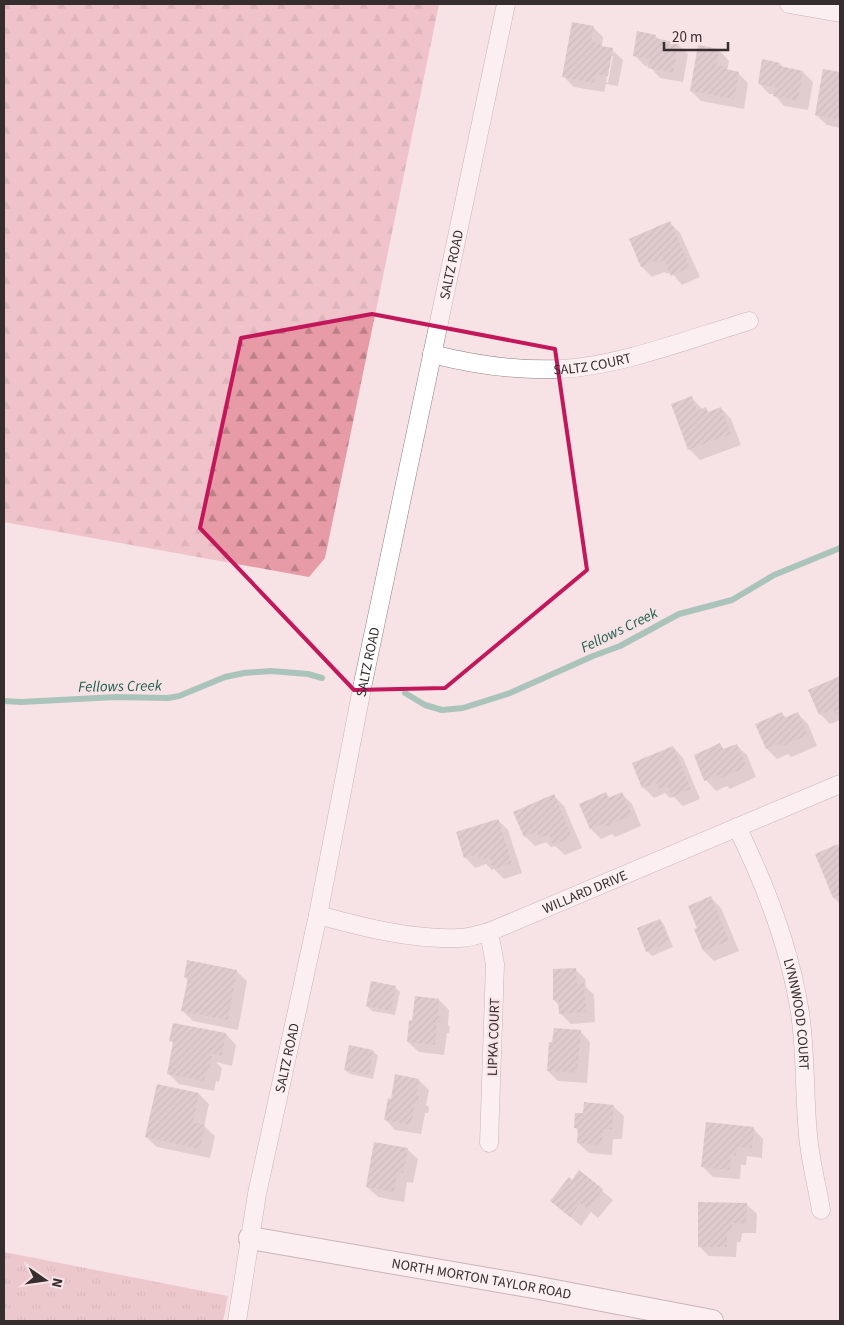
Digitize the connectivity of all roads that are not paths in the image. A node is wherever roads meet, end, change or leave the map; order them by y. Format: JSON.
{"nodes":[{"id":1,"x":506,"y":4,"type":"edge"},
{"id":2,"x":789,"y":4,"type":"edge"},
{"id":3,"x":840,"y":13,"type":"edge"},
{"id":4,"x":749,"y":321,"type":"dead end"},
{"id":5,"x":432,"y":354,"type":"junction"},
{"id":6,"x":840,"y":784,"type":"edge"},
{"id":7,"x":737,"y":827,"type":"junction"},
{"id":8,"x":318,"y":915,"type":"junction"},
{"id":9,"x":489,"y":932,"type":"junction"},
{"id":10,"x":489,"y":1143,"type":"dead end"},
{"id":11,"x":822,"y":1210,"type":"dead end"},
{"id":12,"x":250,"y":1238,"type":"junction"},
{"id":13,"x":237,"y":1321,"type":"edge"},
{"id":14,"x":712,"y":1321,"type":"edge"}],
"edges":[{"from":1,"to":5,"type":"street","name":"SALTZ ROAD"},
{"from":2,"to":3,"type":"street"},
{"from":4,"to":5,"type":"street","name":"SALTZ COURT"},
{"from":5,"to":8,"type":"street","name":"SALTZ ROAD"},
{"from":6,"to":7,"type":"street","name":"WILLARD DRIVE"},
{"from":7,"to":9,"type":"street","name":"WILLARD DRIVE"},
{"from":7,"to":11,"type":"street","name":"LYNNWOOD COURT"},
{"from":8,"to":9,"type":"street","name":"WILLARD DRIVE"},
{"from":8,"to":12,"type":"street","name":"SALTZ ROAD"},
{"from":9,"to":10,"type":"street","name":"LIPKA COURT"},
{"from":12,"to":13,"type":"street","name":"SALTZ ROAD"},
{"from":12,"to":14,"type":"street","name":"NORTH MORTON TAYLOR ROAD"}]}
